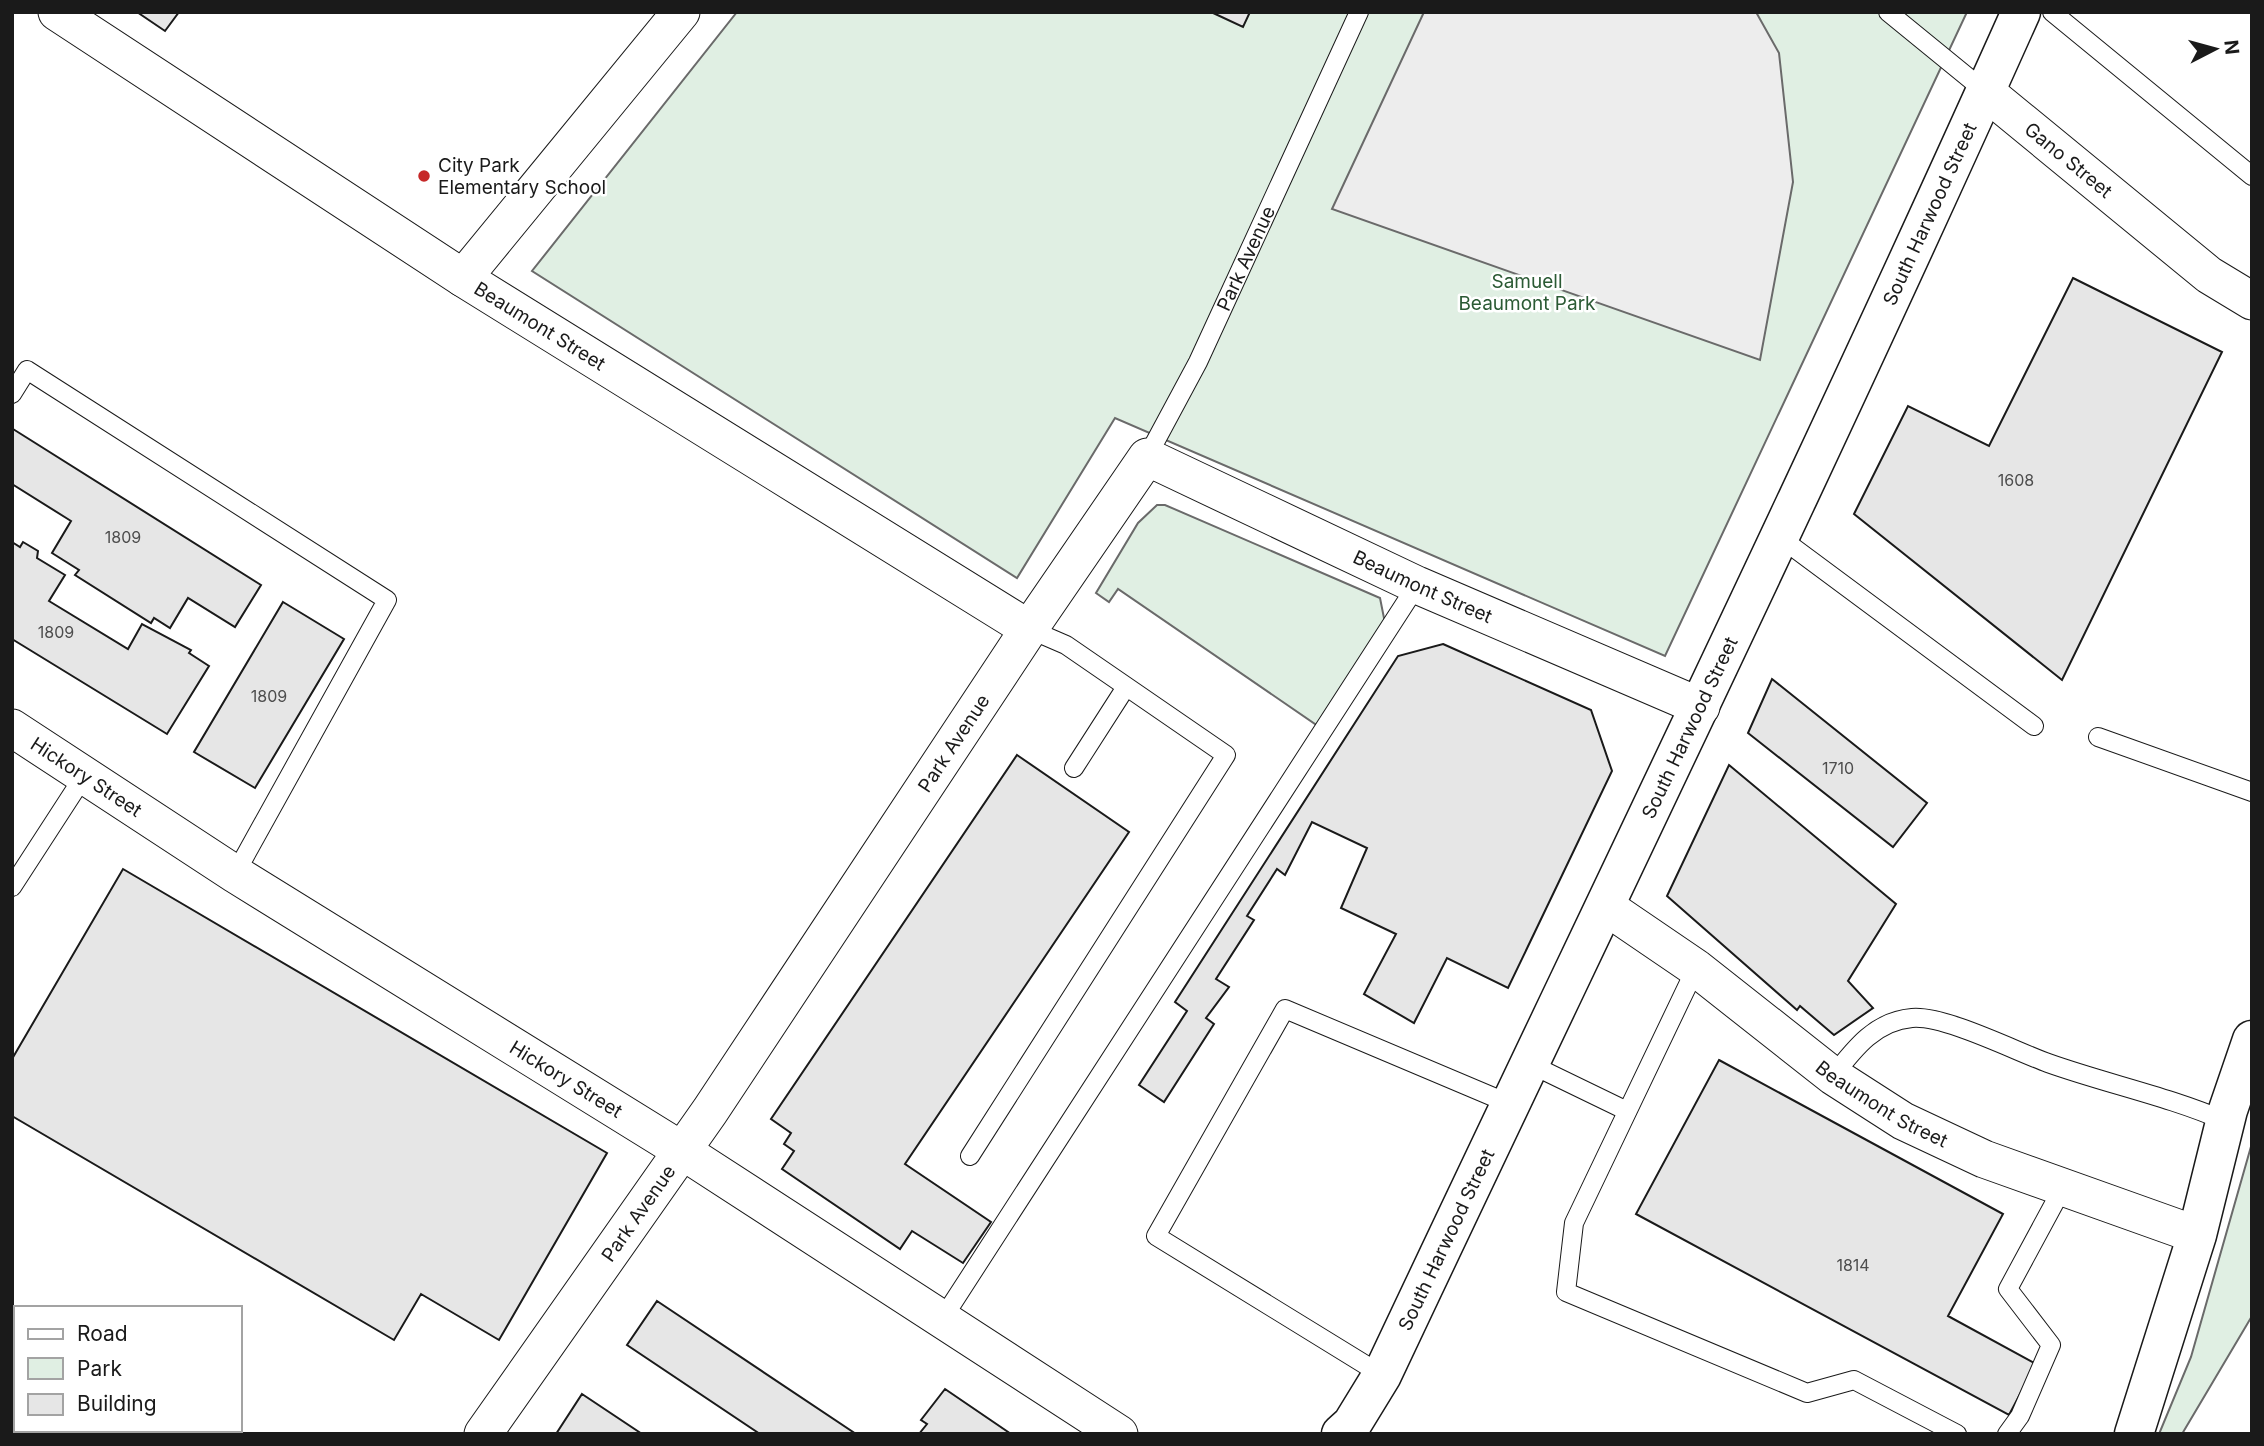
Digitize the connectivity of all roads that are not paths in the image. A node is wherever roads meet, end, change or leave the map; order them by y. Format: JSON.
{"nodes":[{"id":1,"x":57,"y":12,"type":"edge"},
{"id":2,"x":681,"y":12,"type":"edge"},
{"id":3,"x":1359,"y":12,"type":"edge"},
{"id":4,"x":1888,"y":12,"type":"edge"},
{"id":5,"x":2021,"y":12,"type":"edge"},
{"id":6,"x":2052,"y":12,"type":"edge"},
{"id":7,"x":1986,"y":92,"type":"junction"},
{"id":8,"x":2252,"y":176,"type":"edge"},
{"id":9,"x":463,"y":278,"type":"junction"},
{"id":10,"x":2252,"y":301,"type":"edge"},
{"id":11,"x":20,"y":365,"type":"edge"},
{"id":12,"x":12,"y":394,"type":"edge"},
{"id":13,"x":1147,"y":457,"type":"junction"},
{"id":14,"x":1778,"y":536,"type":"junction"},
{"id":15,"x":1418,"y":584,"type":"junction"},
{"id":16,"x":1029,"y":629,"type":"junction"},
{"id":17,"x":1126,"y":687,"type":"junction"},
{"id":18,"x":1700,"y":708,"type":"junction"},
{"id":19,"x":2034,"y":726,"type":"dead end"},
{"id":20,"x":12,"y":728,"type":"edge"},
{"id":21,"x":2098,"y":737,"type":"dead end"},
{"id":22,"x":1074,"y":768,"type":"dead end"},
{"id":23,"x":85,"y":776,"type":"junction"},
{"id":24,"x":2252,"y":792,"type":"edge"},
{"id":25,"x":234,"y":874,"type":"junction"},
{"id":26,"x":12,"y":887,"type":"edge"},
{"id":27,"x":1605,"y":906,"type":"junction"},
{"id":28,"x":1696,"y":968,"type":"junction"},
{"id":29,"x":2252,"y":1040,"type":"edge"},
{"id":30,"x":1528,"y":1063,"type":"junction"},
{"id":31,"x":1833,"y":1076,"type":"junction"},
{"id":32,"x":1510,"y":1104,"type":"junction"},
{"id":33,"x":1627,"y":1111,"type":"junction"},
{"id":34,"x":2225,"y":1121,"type":"junction"},
{"id":35,"x":681,"y":1150,"type":"junction"},
{"id":36,"x":970,"y":1156,"type":"dead end"},
{"id":37,"x":2062,"y":1189,"type":"junction"},
{"id":38,"x":2197,"y":1235,"type":"junction"},
{"id":39,"x":941,"y":1321,"type":"junction"},
{"id":40,"x":1382,"y":1375,"type":"junction"},
{"id":41,"x":1352,"y":1430,"type":"edge"},
{"id":42,"x":482,"y":1434,"type":"edge"},
{"id":43,"x":1119,"y":1434,"type":"edge"},
{"id":44,"x":1957,"y":1434,"type":"edge"},
{"id":45,"x":2007,"y":1434,"type":"edge"},
{"id":46,"x":2134,"y":1434,"type":"edge"}],
"edges":[{"from":1,"to":9,"type":"street","name":"Beaumont Street"},
{"from":2,"to":9,"type":"street"},
{"from":3,"to":13,"type":"lane","name":"Park Avenue"},
{"from":4,"to":7,"type":"lane","name":"Gano Street"},
{"from":5,"to":7,"type":"main road","name":"South Harwood Street"},
{"from":6,"to":8,"type":"lane"},
{"from":7,"to":10,"type":"street","name":"Gano Street"},
{"from":7,"to":14,"type":"main road","name":"South Harwood Street"},
{"from":9,"to":16,"type":"street","name":"Beaumont Street"},
{"from":11,"to":12,"type":"lane"},
{"from":11,"to":25,"type":"lane"},
{"from":13,"to":15,"type":"street","name":"Beaumont Street"},
{"from":13,"to":16,"type":"street","name":"Park Avenue"},
{"from":14,"to":18,"type":"main road","name":"South Harwood Street"},
{"from":14,"to":19,"type":"lane"},
{"from":15,"to":18,"type":"street","name":"Beaumont Street"},
{"from":15,"to":39,"type":"lane"},
{"from":16,"to":17,"type":"lane"},
{"from":16,"to":35,"type":"street","name":"Park Avenue"},
{"from":17,"to":22,"type":"lane"},
{"from":17,"to":36,"type":"lane"},
{"from":18,"to":27,"type":"main road","name":"South Harwood Street"},
{"from":20,"to":23,"type":"street","name":"Hickory Street"},
{"from":21,"to":24,"type":"lane"},
{"from":23,"to":25,"type":"street","name":"Hickory Street"},
{"from":23,"to":26,"type":"lane"},
{"from":25,"to":35,"type":"street","name":"Hickory Street"},
{"from":27,"to":28,"type":"street","name":"Beaumont Street"},
{"from":27,"to":30,"type":"main road","name":"South Harwood Street"},
{"from":28,"to":31,"type":"street","name":"Beaumont Street"},
{"from":28,"to":33,"type":"lane"},
{"from":29,"to":34,"type":"main road"},
{"from":30,"to":32,"type":"main road","name":"South Harwood Street"},
{"from":30,"to":33,"type":"lane"},
{"from":31,"to":34,"type":"lane"},
{"from":31,"to":37,"type":"street","name":"Beaumont Street"},
{"from":32,"to":40,"type":"main road","name":"South Harwood Street"},
{"from":32,"to":40,"type":"lane"},
{"from":33,"to":44,"type":"lane"},
{"from":34,"to":38,"type":"main road"},
{"from":35,"to":39,"type":"street","name":"Hickory Street"},
{"from":35,"to":42,"type":"street","name":"Park Avenue"},
{"from":37,"to":38,"type":"street","name":"Beaumont Street"},
{"from":37,"to":45,"type":"lane"},
{"from":38,"to":46,"type":"main road"},
{"from":39,"to":43,"type":"street","name":"Hickory Street"},
{"from":40,"to":41,"type":"main road","name":"South Harwood Street"}]}
